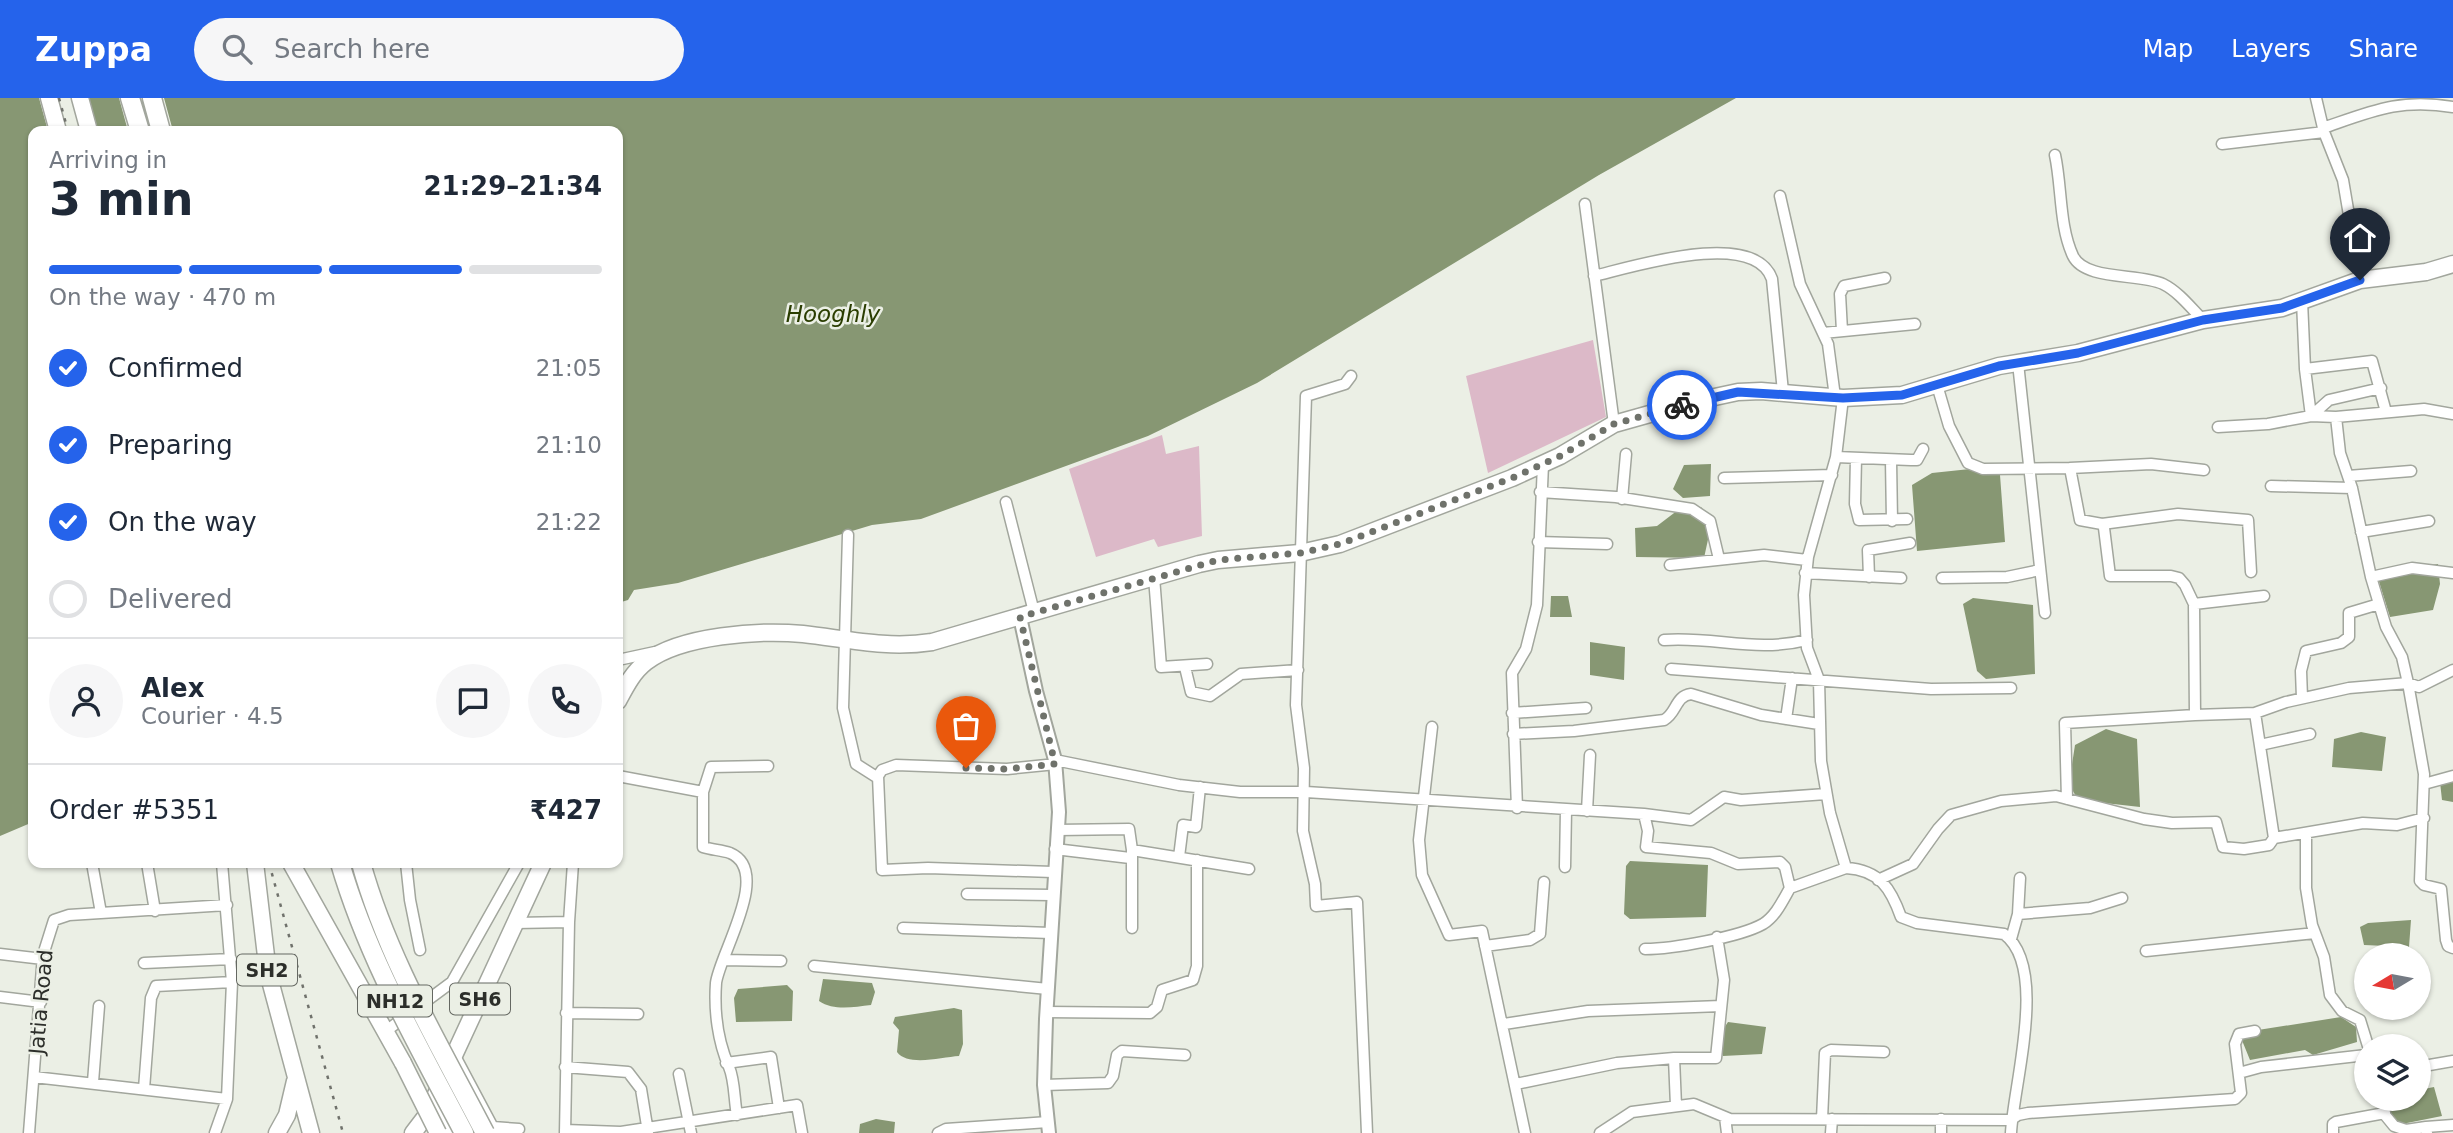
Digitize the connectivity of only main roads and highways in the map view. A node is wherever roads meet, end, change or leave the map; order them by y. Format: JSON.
{"nodes":[{"id":1,"x":49,"y":98,"type":"edge"},
{"id":2,"x":80,"y":98,"type":"edge"},
{"id":3,"x":130,"y":98,"type":"edge"},
{"id":4,"x":152,"y":98,"type":"edge"},
{"id":5,"x":57,"y":126,"type":"edge"},
{"id":6,"x":88,"y":126,"type":"edge"},
{"id":7,"x":138,"y":126,"type":"edge"},
{"id":8,"x":160,"y":126,"type":"edge"},
{"id":9,"x":2453,"y":264,"type":"edge"},
{"id":10,"x":623,"y":693,"type":"edge"},
{"id":11,"x":255,"y":868,"type":"edge"},
{"id":12,"x":293,"y":868,"type":"edge"},
{"id":13,"x":342,"y":868,"type":"edge"},
{"id":14,"x":363,"y":868,"type":"edge"},
{"id":15,"x":541,"y":868,"type":"edge"},
{"id":16,"x":296,"y":1075,"type":"junction"},
{"id":17,"x":309,"y":1126,"type":"edge"},
{"id":18,"x":491,"y":1131,"type":"edge"},
{"id":19,"x":277,"y":1133,"type":"edge"},
{"id":20,"x":413,"y":1133,"type":"edge"},
{"id":21,"x":438,"y":1133,"type":"edge"},
{"id":22,"x":464,"y":1133,"type":"edge"}],
"edges":[{"from":1,"to":5,"type":"main road"},
{"from":2,"to":6,"type":"main road"},
{"from":3,"to":7,"type":"highway"},
{"from":4,"to":8,"type":"highway"},
{"from":9,"to":10,"type":"main road"},
{"from":11,"to":16,"type":"main road","number":"SH2"},
{"from":12,"to":21,"type":"main road","bridge":true},
{"from":13,"to":22,"type":"highway","number":"NH12","bridge":true},
{"from":14,"to":18,"type":"highway","number":"NH12","bridge":true},
{"from":15,"to":20,"type":"main road","number":"SH6"},
{"from":16,"to":17,"type":"main road"},
{"from":16,"to":19,"type":"main road"}]}
